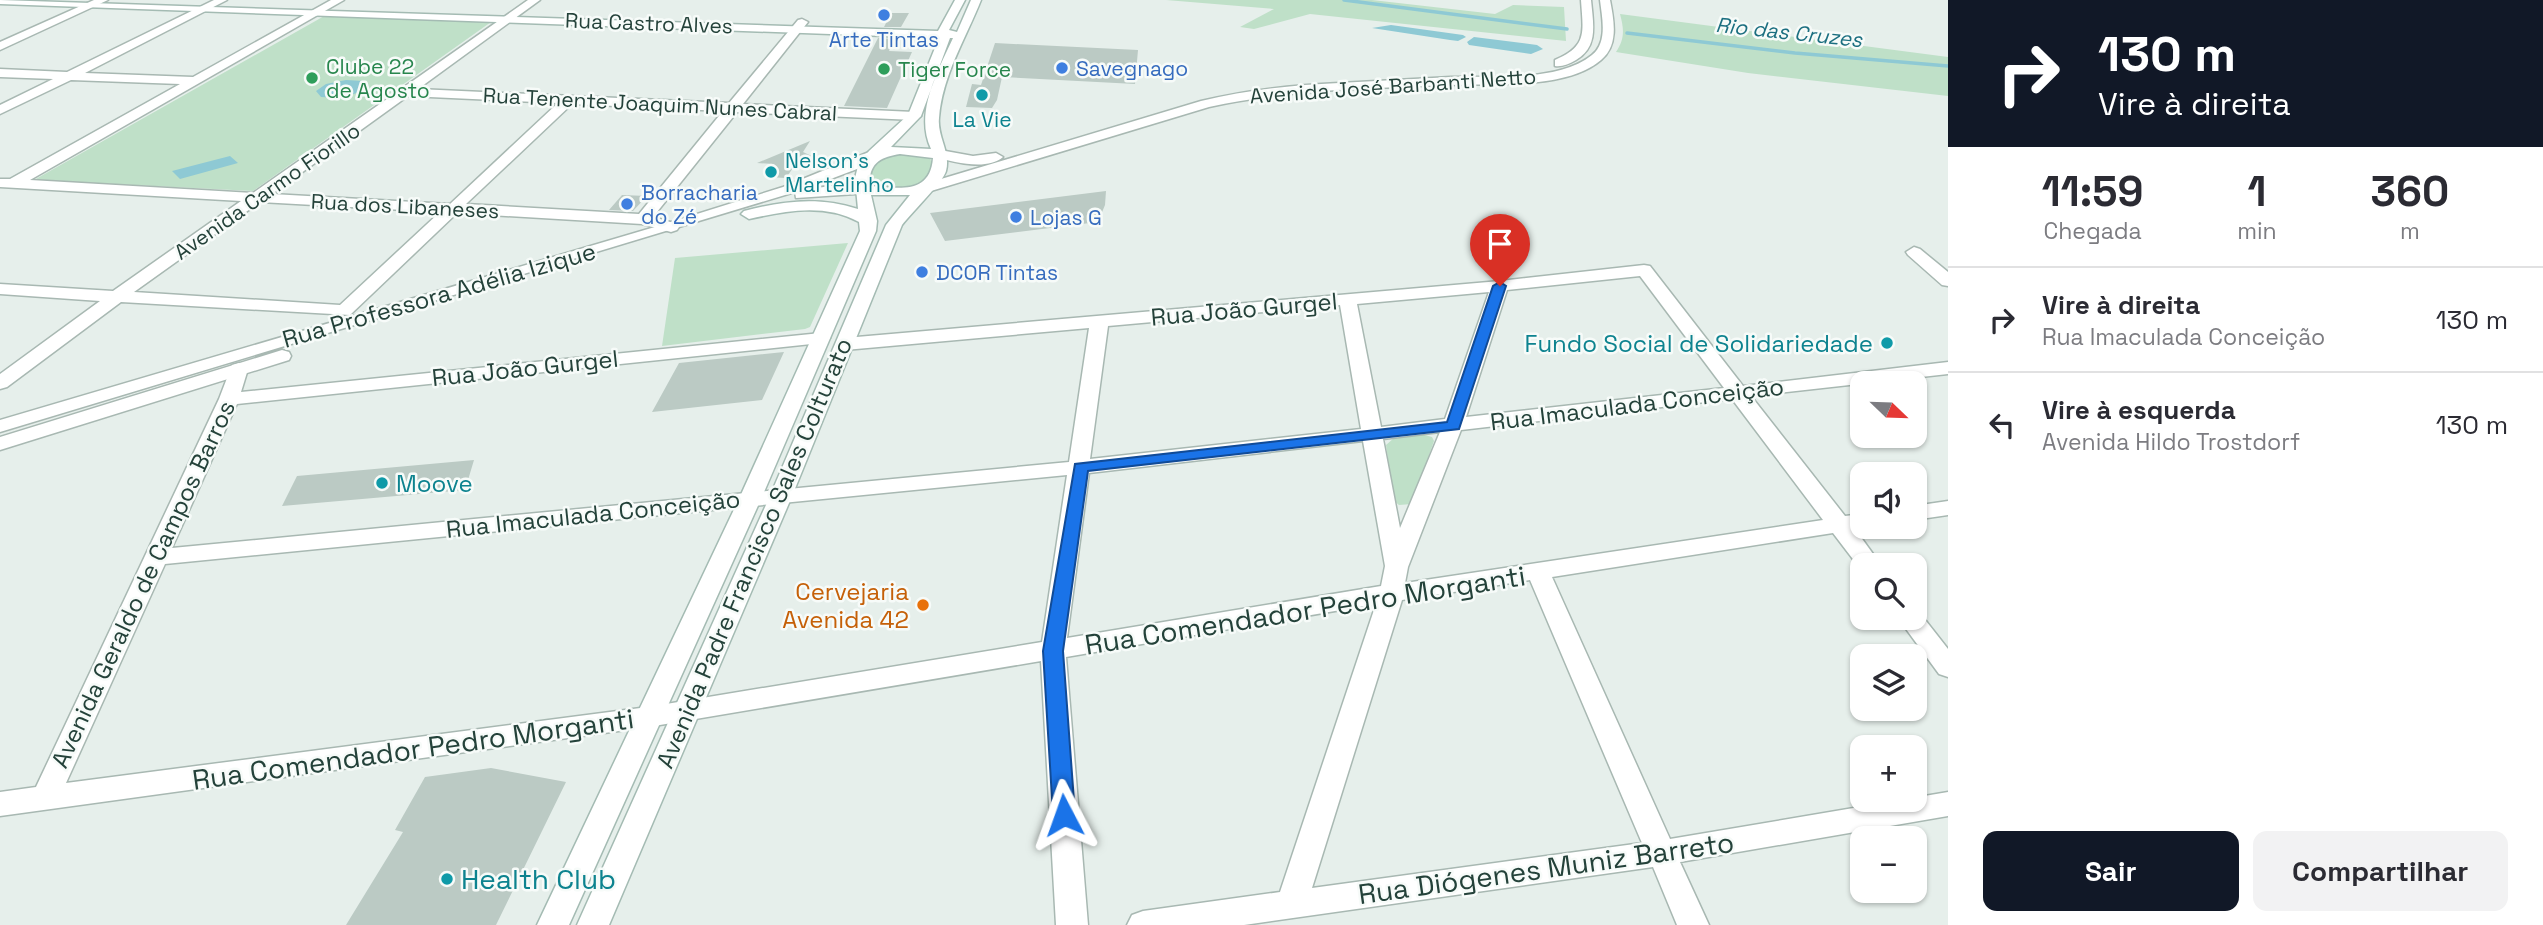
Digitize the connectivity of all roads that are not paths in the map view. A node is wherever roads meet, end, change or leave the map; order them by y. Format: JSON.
{"nodes":[{"id":1,"x":222,"y":0,"type":"edge"},
{"id":2,"x":241,"y":0,"type":"edge"},
{"id":3,"x":535,"y":0,"type":"edge"},
{"id":4,"x":976,"y":0,"type":"edge"},
{"id":5,"x":1586,"y":0,"type":"edge"},
{"id":6,"x":1605,"y":0,"type":"edge"},
{"id":7,"x":0,"y":1,"type":"edge"},
{"id":8,"x":336,"y":2,"type":"edge"},
{"id":9,"x":97,"y":3,"type":"edge"},
{"id":10,"x":957,"y":6,"type":"edge"},
{"id":11,"x":204,"y":9,"type":"junction"},
{"id":12,"x":317,"y":12,"type":"junction"},
{"id":13,"x":513,"y":14,"type":"junction"},
{"id":14,"x":799,"y":26,"type":"junction"},
{"id":15,"x":912,"y":27,"type":"junction"},
{"id":16,"x":849,"y":28,"type":"junction"},
{"id":17,"x":965,"y":30,"type":"junction"},
{"id":18,"x":944,"y":33,"type":"junction"},
{"id":19,"x":0,"y":46,"type":"edge"},
{"id":20,"x":0,"y":73,"type":"edge"},
{"id":21,"x":70,"y":75,"type":"junction"},
{"id":22,"x":195,"y":81,"type":"junction"},
{"id":23,"x":406,"y":92,"type":"junction"},
{"id":24,"x":570,"y":99,"type":"junction"},
{"id":25,"x":733,"y":108,"type":"junction"},
{"id":26,"x":0,"y":110,"type":"edge"},
{"id":27,"x":914,"y":116,"type":"junction"},
{"id":28,"x":874,"y":154,"type":"junction"},
{"id":29,"x":940,"y":154,"type":"junction"},
{"id":30,"x":4,"y":186,"type":"edge"},
{"id":31,"x":926,"y":188,"type":"junction"},
{"id":32,"x":866,"y":190,"type":"junction"},
{"id":33,"x":257,"y":199,"type":"junction"},
{"id":34,"x":452,"y":209,"type":"junction"},
{"id":35,"x":749,"y":214,"type":"junction"},
{"id":36,"x":643,"y":219,"type":"junction"},
{"id":37,"x":869,"y":221,"type":"junction"},
{"id":38,"x":680,"y":229,"type":"junction"},
{"id":39,"x":1914,"y":252,"type":"dead end"},
{"id":40,"x":1948,"y":281,"type":"edge"},
{"id":41,"x":1500,"y":286,"type":"junction"},
{"id":42,"x":0,"y":289,"type":"edge"},
{"id":43,"x":119,"y":295,"type":"junction"},
{"id":44,"x":1348,"y":300,"type":"junction"},
{"id":45,"x":348,"y":321,"type":"junction"},
{"id":46,"x":1099,"y":323,"type":"junction"},
{"id":47,"x":821,"y":338,"type":"junction"},
{"id":48,"x":845,"y":344,"type":"junction"},
{"id":49,"x":1948,"y":368,"type":"edge"},
{"id":50,"x":239,"y":369,"type":"junction"},
{"id":51,"x":0,"y":383,"type":"edge"},
{"id":52,"x":1737,"y":391,"type":"junction"},
{"id":53,"x":229,"y":399,"type":"junction"},
{"id":54,"x":1453,"y":425,"type":"junction"},
{"id":55,"x":0,"y":426,"type":"edge"},
{"id":56,"x":1371,"y":433,"type":"junction"},
{"id":57,"x":0,"y":444,"type":"edge"},
{"id":58,"x":1081,"y":467,"type":"junction"},
{"id":59,"x":781,"y":496,"type":"junction"},
{"id":60,"x":750,"y":499,"type":"junction"},
{"id":61,"x":1948,"y":508,"type":"edge"},
{"id":62,"x":1927,"y":511,"type":"edge"},
{"id":63,"x":1850,"y":522,"type":"edge"},
{"id":64,"x":1850,"y":523,"type":"edge"},
{"id":65,"x":156,"y":557,"type":"junction"},
{"id":66,"x":1538,"y":572,"type":"junction"},
{"id":67,"x":1394,"y":580,"type":"junction"},
{"id":68,"x":1919,"y":630,"type":"edge"},
{"id":69,"x":1053,"y":651,"type":"junction"},
{"id":70,"x":1948,"y":667,"type":"edge"},
{"id":71,"x":686,"y":712,"type":"junction"},
{"id":72,"x":648,"y":717,"type":"junction"},
{"id":73,"x":44,"y":798,"type":"junction"},
{"id":74,"x":0,"y":804,"type":"edge"},
{"id":75,"x":1948,"y":804,"type":"edge"},
{"id":76,"x":1661,"y":853,"type":"junction"},
{"id":77,"x":1291,"y":905,"type":"junction"},
{"id":78,"x":553,"y":925,"type":"edge"},
{"id":79,"x":593,"y":925,"type":"edge"},
{"id":80,"x":1072,"y":925,"type":"edge"},
{"id":81,"x":1143,"y":925,"type":"edge"},
{"id":82,"x":1693,"y":925,"type":"edge"}],
"edges":[{"from":1,"to":11,"type":"street"},
{"from":2,"to":8,"type":"street","name":"Rua Castro Alves"},
{"from":3,"to":13,"type":"street","name":"Avenida Carmo Fiorillo"},
{"from":4,"to":17,"type":"street"},
{"from":5,"to":29,"type":"street","name":"Avenida José Barbanti Netto"},
{"from":6,"to":31,"type":"street","name":"Avenida José Barbanti Netto"},
{"from":7,"to":9,"type":"street","name":"Rua Castro Alves"},
{"from":8,"to":12,"type":"street"},
{"from":8,"to":13,"type":"street","name":"Rua Castro Alves"},
{"from":9,"to":11,"type":"street","name":"Rua Castro Alves"},
{"from":9,"to":19,"type":"street"},
{"from":10,"to":15,"type":"street"},
{"from":10,"to":18,"type":"street"},
{"from":11,"to":12,"type":"street","name":"Rua Castro Alves"},
{"from":11,"to":21,"type":"street"},
{"from":12,"to":13,"type":"street","name":"Rua Castro Alves"},
{"from":12,"to":22,"type":"street"},
{"from":13,"to":14,"type":"street","name":"Rua Castro Alves"},
{"from":13,"to":23,"type":"street","name":"Avenida Carmo Fiorillo"},
{"from":14,"to":16,"type":"street","name":"Rua Castro Alves"},
{"from":14,"to":25,"type":"street"},
{"from":15,"to":16,"type":"street","name":"Rua Castro Alves"},
{"from":15,"to":18,"type":"street","name":"Rua Castro Alves"},
{"from":16,"to":18,"type":"street","name":"Rua Castro Alves"},
{"from":17,"to":18,"type":"street","name":"Rua Castro Alves"},
{"from":17,"to":29,"type":"street"},
{"from":18,"to":27,"type":"street"},
{"from":20,"to":21,"type":"street"},
{"from":21,"to":22,"type":"street"},
{"from":21,"to":26,"type":"street"},
{"from":22,"to":30,"type":"street"},
{"from":23,"to":24,"type":"street","name":"Rua Tenente Joaquim Nunes Cabral"},
{"from":23,"to":33,"type":"street","name":"Avenida Carmo Fiorillo"},
{"from":24,"to":25,"type":"street","name":"Rua Tenente Joaquim Nunes Cabral"},
{"from":24,"to":34,"type":"street"},
{"from":25,"to":27,"type":"street","name":"Rua Tenente Joaquim Nunes Cabral"},
{"from":25,"to":36,"type":"street"},
{"from":27,"to":28,"type":"street"},
{"from":28,"to":29,"type":"street"},
{"from":28,"to":32,"type":"street","name":"Avenida Padre Francisco Sales Colturato"},
{"from":28,"to":38,"type":"street","name":"Rua Professora Adélia Izique"},
{"from":29,"to":31,"type":"street"},
{"from":30,"to":33,"type":"street","name":"Rua dos Libaneses"},
{"from":31,"to":32,"type":"street","name":"Rua Professora Adélia Izique"},
{"from":31,"to":48,"type":"street","name":"Avenida Padre Francisco Sales Colturato"},
{"from":32,"to":35,"type":"street","name":"Rua Professora Adélia Izique"},
{"from":32,"to":37,"type":"street","name":"Avenida Padre Francisco Sales Colturato"},
{"from":33,"to":34,"type":"street","name":"Rua dos Libaneses"},
{"from":33,"to":43,"type":"street","name":"Avenida Carmo Fiorillo"},
{"from":34,"to":36,"type":"street","name":"Rua dos Libaneses"},
{"from":34,"to":45,"type":"street"},
{"from":35,"to":37,"type":"street"},
{"from":35,"to":38,"type":"street","name":"Rua Professora Adélia Izique"},
{"from":36,"to":38,"type":"street","name":"Rua dos Libaneses"},
{"from":37,"to":47,"type":"street","name":"Avenida Padre Francisco Sales Colturato"},
{"from":38,"to":45,"type":"street","name":"Rua Professora Adélia Izique"},
{"from":39,"to":40,"type":"street"},
{"from":41,"to":44,"type":"street","name":"Rua João Gurgel"},
{"from":41,"to":52,"type":"street","name":"Rua João Gurgel"},
{"from":41,"to":54,"type":"street"},
{"from":42,"to":43,"type":"street"},
{"from":43,"to":45,"type":"street"},
{"from":43,"to":51,"type":"street","name":"Avenida Carmo Fiorillo"},
{"from":44,"to":46,"type":"street","name":"Rua João Gurgel"},
{"from":44,"to":56,"type":"street"},
{"from":45,"to":50,"type":"street","name":"Rua Professora Adélia Izique"},
{"from":45,"to":55,"type":"street","name":"Rua Professora Adélia Izique"},
{"from":46,"to":48,"type":"street","name":"Rua João Gurgel"},
{"from":46,"to":58,"type":"street"},
{"from":47,"to":53,"type":"street","name":"Rua João Gurgel"},
{"from":47,"to":60,"type":"street","name":"Avenida Padre Francisco Sales Colturato"},
{"from":48,"to":59,"type":"street","name":"Avenida Padre Francisco Sales Colturato"},
{"from":49,"to":52,"type":"street","name":"Rua Imaculada Conceição"},
{"from":50,"to":53,"type":"street","name":"Avenida Geraldo de Campos Barros"},
{"from":50,"to":57,"type":"street","name":"Rua Professora Adélia Izique"},
{"from":52,"to":54,"type":"street","name":"Rua Imaculada Conceição"},
{"from":52,"to":63,"type":"street"},
{"from":53,"to":65,"type":"street","name":"Avenida Geraldo de Campos Barros"},
{"from":54,"to":56,"type":"street","name":"Rua Imaculada Conceição"},
{"from":54,"to":67,"type":"street"},
{"from":56,"to":58,"type":"street","name":"Rua Imaculada Conceição"},
{"from":56,"to":67,"type":"street"},
{"from":58,"to":59,"type":"street","name":"Rua Imaculada Conceição"},
{"from":58,"to":69,"type":"street"},
{"from":59,"to":60,"type":"street","name":"Rua Imaculada Conceição"},
{"from":59,"to":71,"type":"street","name":"Avenida Padre Francisco Sales Colturato"},
{"from":60,"to":65,"type":"street","name":"Rua Imaculada Conceição"},
{"from":60,"to":72,"type":"street","name":"Avenida Padre Francisco Sales Colturato"},
{"from":61,"to":62,"type":"street"},
{"from":64,"to":66,"type":"street","name":"Rua Comendador Pedro Morganti"},
{"from":65,"to":73,"type":"street","name":"Avenida Geraldo de Campos Barros"},
{"from":66,"to":67,"type":"street","name":"Rua Comendador Pedro Morganti"},
{"from":66,"to":76,"type":"street"},
{"from":67,"to":69,"type":"street","name":"Rua Comendador Pedro Morganti"},
{"from":67,"to":77,"type":"street"},
{"from":68,"to":70,"type":"street"},
{"from":69,"to":71,"type":"street","name":"Rua Comendador Pedro Morganti"},
{"from":69,"to":80,"type":"street"},
{"from":71,"to":72,"type":"street","name":"Rua Comendador Pedro Morganti"},
{"from":71,"to":79,"type":"street","name":"Avenida Padre Francisco Sales Colturato"},
{"from":72,"to":73,"type":"street","name":"Rua Comendador Pedro Morganti"},
{"from":72,"to":78,"type":"street","name":"Avenida Padre Francisco Sales Colturato"},
{"from":73,"to":74,"type":"street","name":"Rua Comendador Pedro Morganti"},
{"from":75,"to":76,"type":"street","name":"Rua Diógenes Muniz Barreto"},
{"from":76,"to":77,"type":"street","name":"Rua Diógenes Muniz Barreto"},
{"from":76,"to":82,"type":"street"},
{"from":77,"to":81,"type":"street","name":"Rua Diógenes Muniz Barreto"}]}
